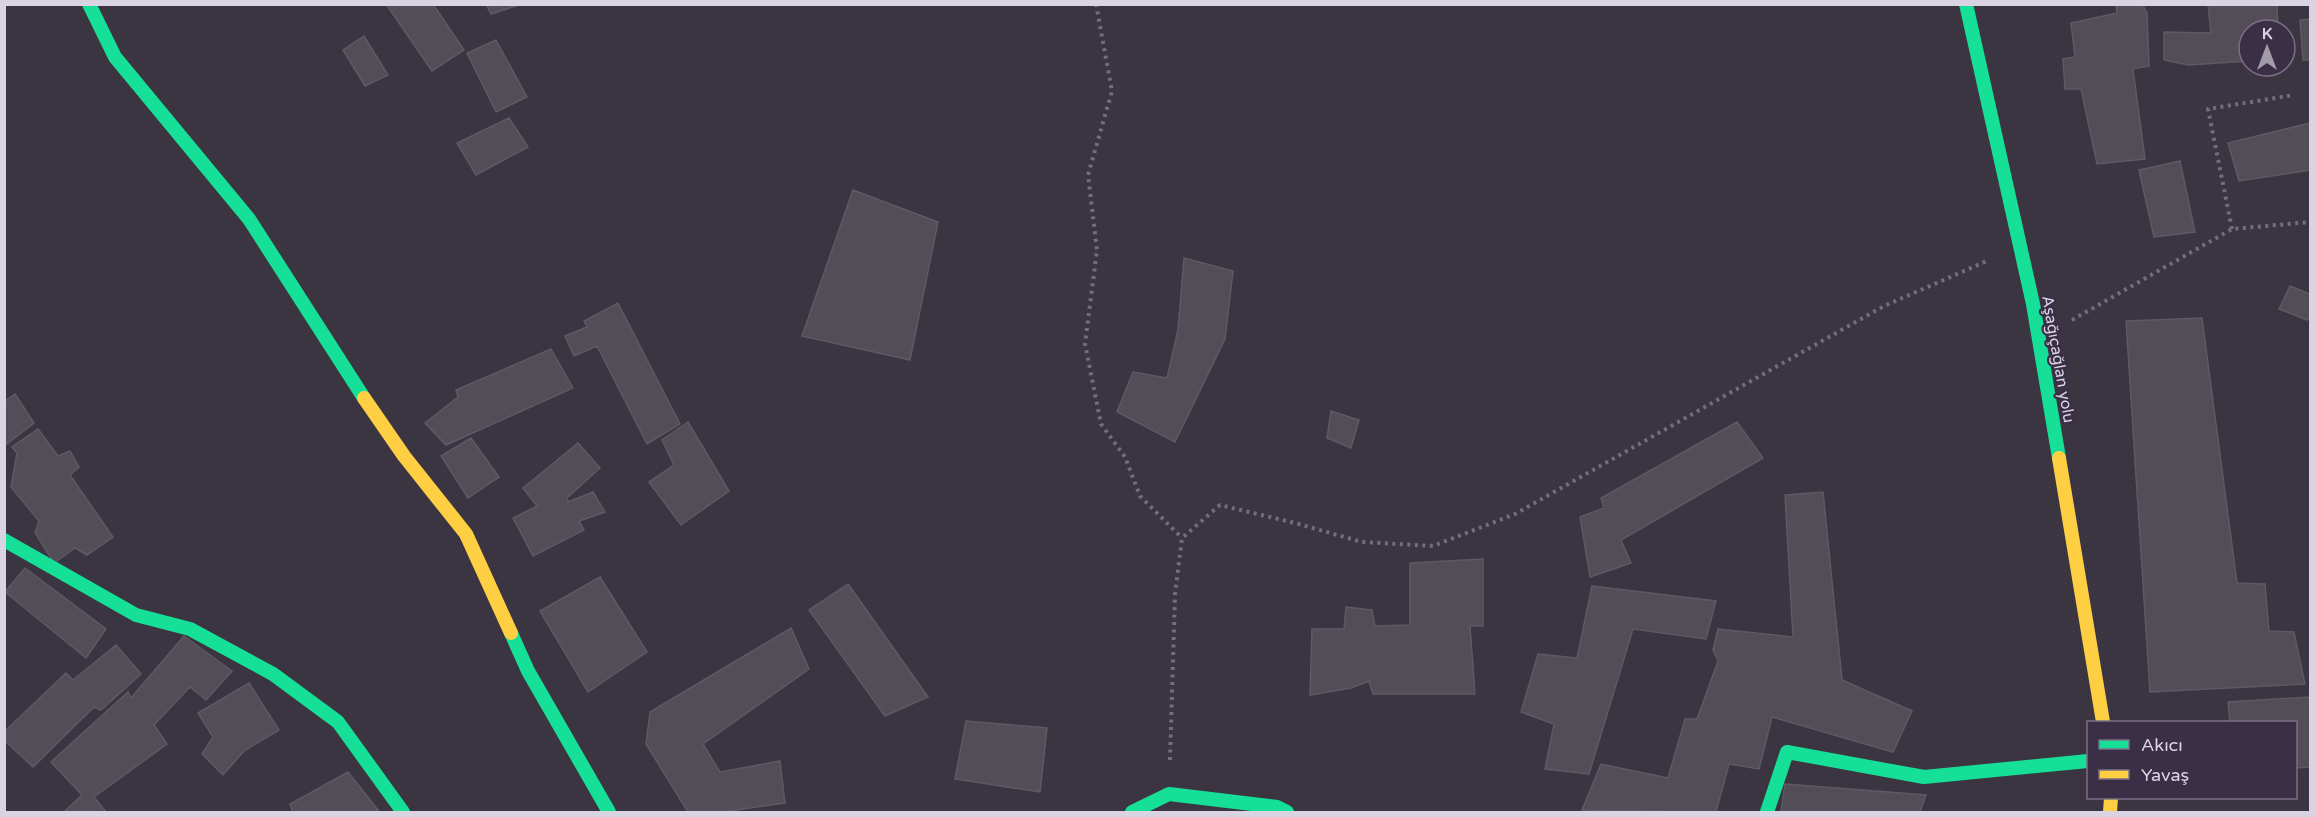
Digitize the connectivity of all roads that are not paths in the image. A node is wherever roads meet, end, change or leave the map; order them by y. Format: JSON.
{"nodes":[{"id":1,"x":89,"y":4,"type":"edge"},
{"id":2,"x":1966,"y":4,"type":"edge"},
{"id":3,"x":4,"y":540,"type":"edge"},
{"id":4,"x":2103,"y":721,"type":"edge"},
{"id":5,"x":2087,"y":761,"type":"edge"},
{"id":6,"x":403,"y":813,"type":"edge"},
{"id":7,"x":609,"y":813,"type":"edge"},
{"id":8,"x":1132,"y":813,"type":"edge"},
{"id":9,"x":1287,"y":813,"type":"edge"},
{"id":10,"x":1767,"y":813,"type":"edge"}],
"edges":[{"from":1,"to":7,"type":"street"},
{"from":2,"to":4,"type":"street","name":"Aşağıçağlan yolu"},
{"from":3,"to":6,"type":"street"},
{"from":5,"to":10,"type":"street"},
{"from":8,"to":9,"type":"street"}]}
